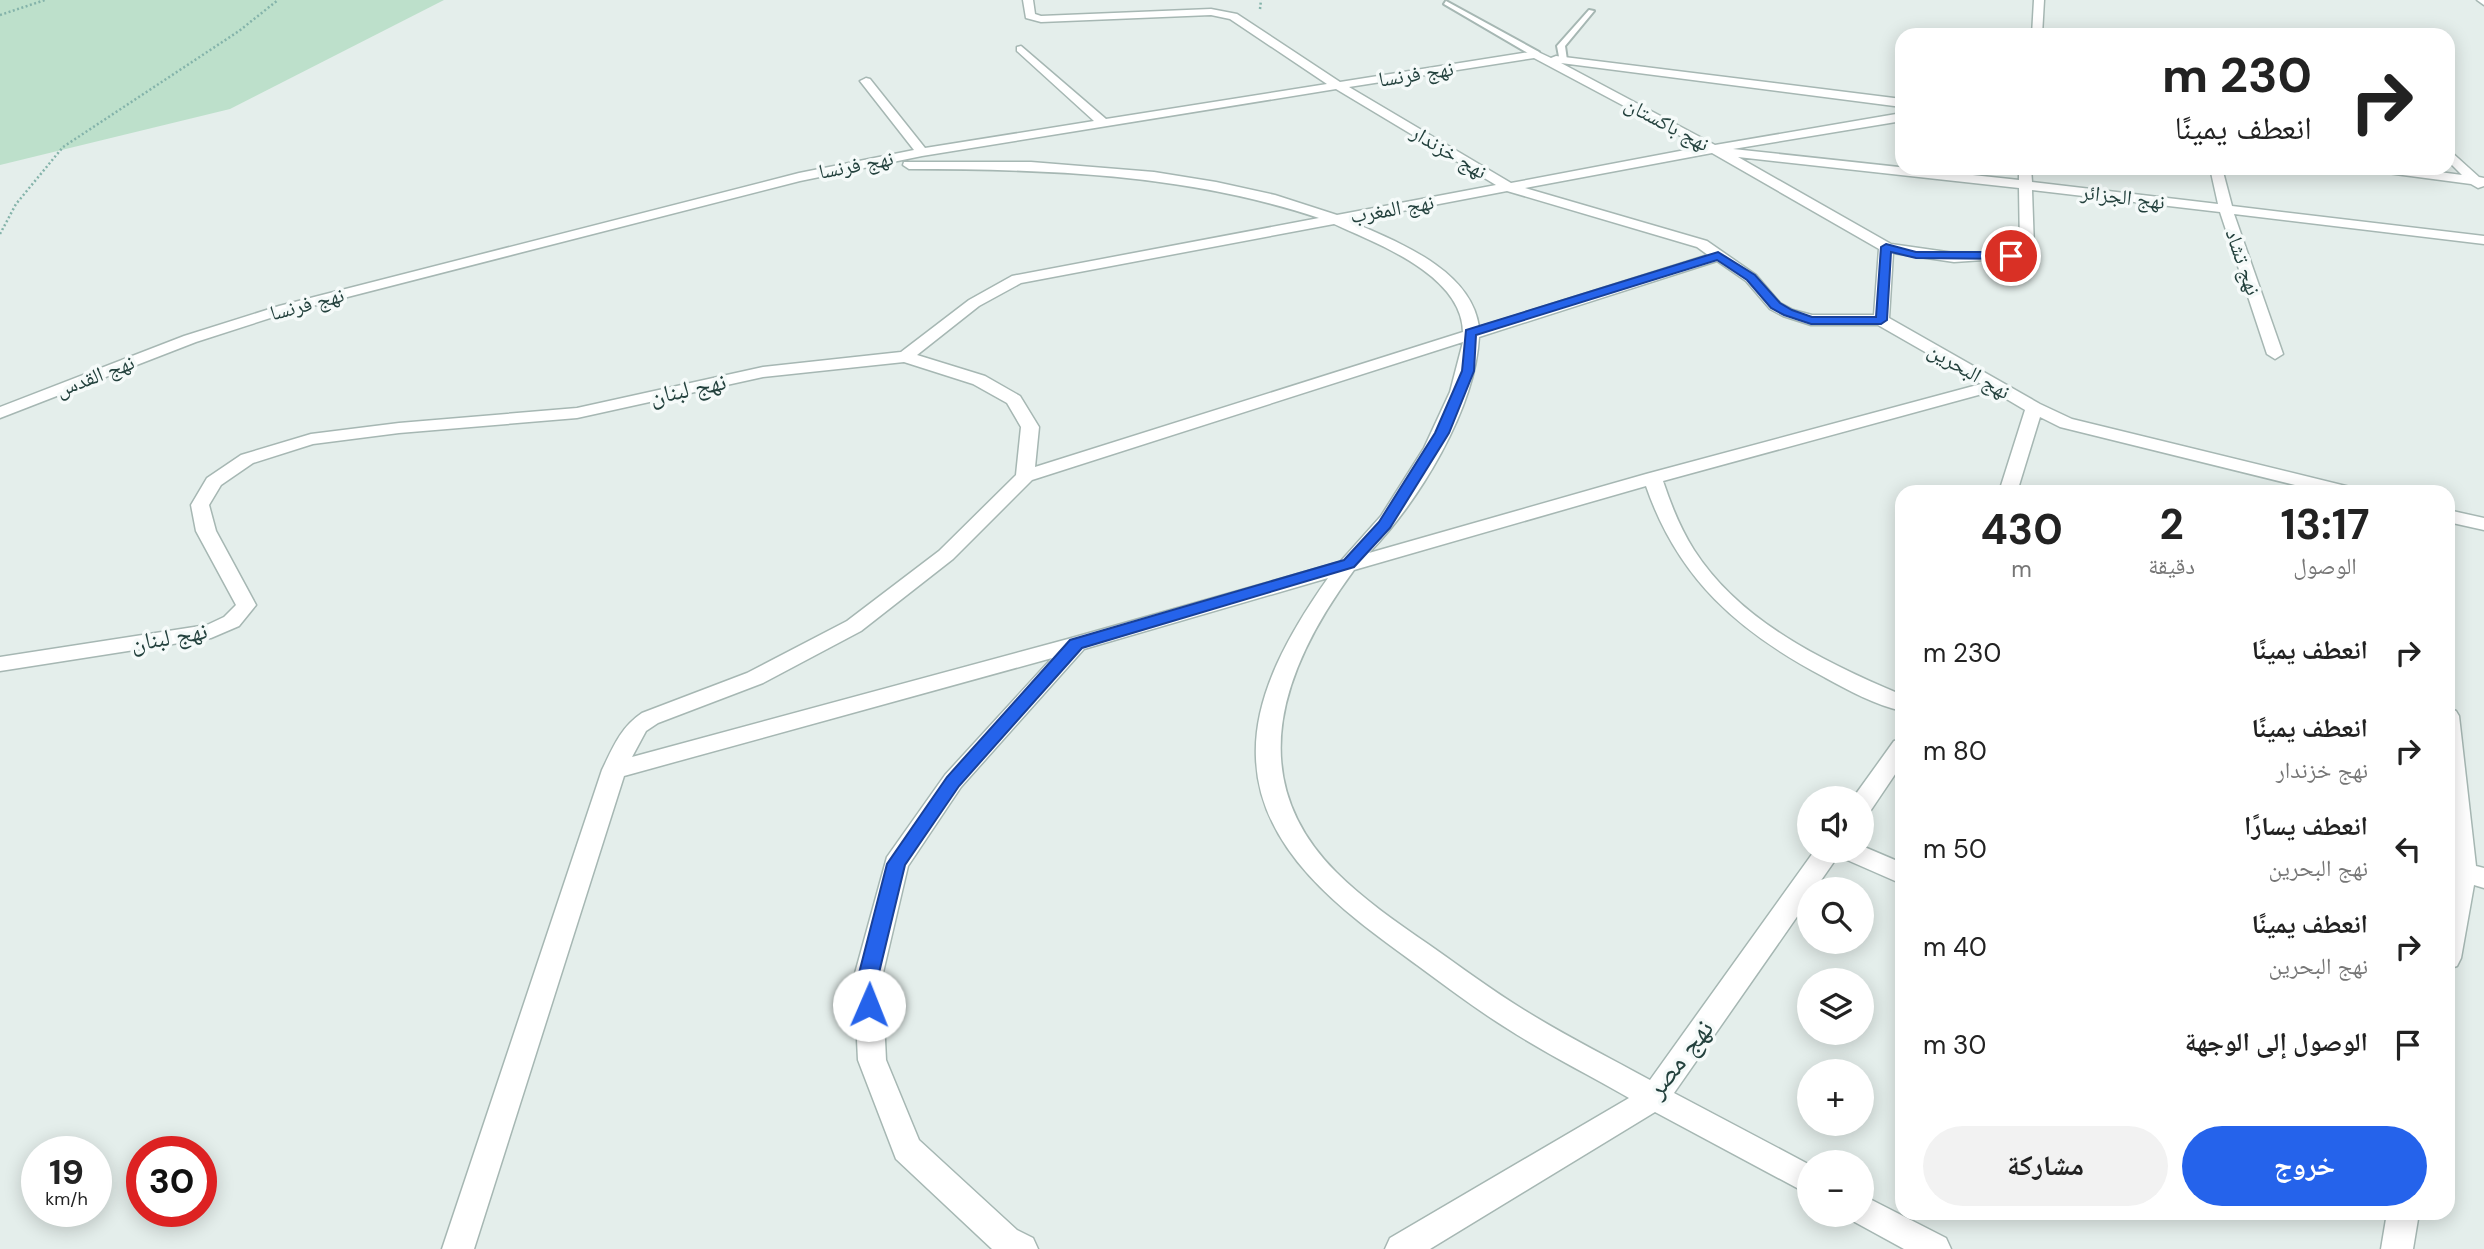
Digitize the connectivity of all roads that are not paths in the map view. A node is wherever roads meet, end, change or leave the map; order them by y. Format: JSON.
{"nodes":[{"id":1,"x":1028,"y":0,"type":"edge"},
{"id":2,"x":2039,"y":0,"type":"edge"},
{"id":3,"x":1446,"y":3,"type":"dead end"},
{"id":4,"x":1591,"y":10,"type":"dead end"},
{"id":5,"x":2038,"y":28,"type":"edge"},
{"id":6,"x":1021,"y":49,"type":"dead end"},
{"id":7,"x":1540,"y":56,"type":"junction"},
{"id":8,"x":1563,"y":60,"type":"junction"},
{"id":9,"x":866,"y":80,"type":"dead end"},
{"id":10,"x":1338,"y":86,"type":"junction"},
{"id":11,"x":1895,"y":102,"type":"edge"},
{"id":12,"x":1895,"y":118,"type":"edge"},
{"id":13,"x":1105,"y":124,"type":"junction"},
{"id":14,"x":1716,"y":151,"type":"junction"},
{"id":15,"x":922,"y":152,"type":"junction"},
{"id":16,"x":2455,"y":160,"type":"edge"},
{"id":17,"x":1895,"y":165,"type":"edge"},
{"id":18,"x":855,"y":166,"type":"junction"},
{"id":19,"x":2218,"y":175,"type":"edge"},
{"id":20,"x":2424,"y":175,"type":"edge"},
{"id":21,"x":2025,"y":176,"type":"edge"},
{"id":22,"x":2481,"y":184,"type":"edge"},
{"id":23,"x":1510,"y":188,"type":"junction"},
{"id":24,"x":2226,"y":210,"type":"junction"},
{"id":25,"x":1338,"y":219,"type":"junction"},
{"id":26,"x":2484,"y":240,"type":"edge"},
{"id":27,"x":1886,"y":247,"type":"junction"},
{"id":28,"x":1718,"y":256,"type":"junction"},
{"id":29,"x":1881,"y":320,"type":"junction"},
{"id":30,"x":1470,"y":333,"type":"junction"},
{"id":31,"x":190,"y":339,"type":"joint"},
{"id":32,"x":2275,"y":354,"type":"dead end"},
{"id":33,"x":905,"y":357,"type":"junction"},
{"id":34,"x":1994,"y":386,"type":"junction"},
{"id":35,"x":2034,"y":408,"type":"junction"},
{"id":36,"x":0,"y":413,"type":"edge"},
{"id":37,"x":1026,"y":476,"type":"junction"},
{"id":38,"x":1653,"y":478,"type":"junction"},
{"id":39,"x":2010,"y":485,"type":"edge"},
{"id":40,"x":2318,"y":485,"type":"edge"},
{"id":41,"x":2455,"y":518,"type":"edge"},
{"id":42,"x":2484,"y":524,"type":"edge"},
{"id":43,"x":1349,"y":563,"type":"junction"},
{"id":44,"x":1076,"y":644,"type":"junction"},
{"id":45,"x":0,"y":664,"type":"edge"},
{"id":46,"x":1895,"y":701,"type":"edge"},
{"id":47,"x":1895,"y":757,"type":"edge"},
{"id":48,"x":2455,"y":759,"type":"edge"},
{"id":49,"x":614,"y":770,"type":"junction"},
{"id":50,"x":1874,"y":787,"type":"edge"},
{"id":51,"x":1874,"y":862,"type":"edge"},
{"id":52,"x":1820,"y":863,"type":"edge"},
{"id":53,"x":1895,"y":871,"type":"edge"},
{"id":54,"x":2474,"y":875,"type":"edge"},
{"id":55,"x":2455,"y":936,"type":"edge"},
{"id":56,"x":1654,"y":1097,"type":"junction"},
{"id":57,"x":1797,"y":1174,"type":"edge"},
{"id":58,"x":1874,"y":1216,"type":"edge"},
{"id":59,"x":2402,"y":1220,"type":"edge"},
{"id":60,"x":458,"y":1249,"type":"edge"},
{"id":61,"x":1022,"y":1249,"type":"edge"},
{"id":62,"x":1401,"y":1249,"type":"edge"},
{"id":63,"x":1935,"y":1249,"type":"edge"},
{"id":64,"x":2397,"y":1249,"type":"edge"}],
"edges":[{"from":1,"to":10,"type":"street","name":"نهج خزندار"},
{"from":2,"to":5,"type":"street"},
{"from":3,"to":7,"type":"lane","name":"نهج باكستان"},
{"from":4,"to":8,"type":"lane"},
{"from":6,"to":13,"type":"street"},
{"from":7,"to":8,"type":"street","name":"نهج فرنسا"},
{"from":7,"to":10,"type":"street","name":"نهج فرنسا"},
{"from":7,"to":14,"type":"street","name":"نهج باكستان"},
{"from":8,"to":11,"type":"street","name":"نهج فرنسا"},
{"from":9,"to":15,"type":"street"},
{"from":10,"to":13,"type":"street","name":"نهج فرنسا"},
{"from":10,"to":23,"type":"street","name":"نهج خزندار"},
{"from":12,"to":14,"type":"street","name":"نهج المغرب"},
{"from":13,"to":15,"type":"street","name":"نهج فرنسا"},
{"from":14,"to":17,"type":"street","name":"نهج الجزائر"},
{"from":14,"to":23,"type":"street","name":"نهج المغرب"},
{"from":14,"to":27,"type":"street","name":"نهج باكستان"},
{"from":15,"to":18,"type":"street","name":"نهج فرنسا"},
{"from":16,"to":22,"type":"street"},
{"from":18,"to":25,"type":"street"},
{"from":18,"to":31,"type":"street","name":"نهج فرنسا"},
{"from":19,"to":24,"type":"street","name":"نهج تشاد"},
{"from":20,"to":22,"type":"street"},
{"from":21,"to":24,"type":"street","name":"نهج الجزائر"},
{"from":21,"to":27,"type":"street"},
{"from":23,"to":25,"type":"street","name":"نهج المغرب"},
{"from":23,"to":28,"type":"street","name":"نهج خزندار"},
{"from":24,"to":26,"type":"street","name":"نهج الجزائر"},
{"from":24,"to":32,"type":"street","name":"نهج تشاد"},
{"from":25,"to":30,"type":"street"},
{"from":25,"to":33,"type":"street","name":"نهج المغرب"},
{"from":27,"to":29,"type":"street"},
{"from":28,"to":29,"type":"street","name":"نهج خزندار"},
{"from":28,"to":30,"type":"street"},
{"from":29,"to":34,"type":"street","name":"نهج البحرين"},
{"from":30,"to":37,"type":"street"},
{"from":30,"to":43,"type":"street"},
{"from":31,"to":36,"type":"street","name":"نهج القدس"},
{"from":33,"to":37,"type":"street","name":"نهج لبنان"},
{"from":33,"to":45,"type":"street","name":"نهج لبنان"},
{"from":34,"to":35,"type":"street","name":"نهج البحرين"},
{"from":34,"to":38,"type":"street"},
{"from":35,"to":39,"type":"street"},
{"from":35,"to":40,"type":"street","name":"نهج البحرين"},
{"from":37,"to":49,"type":"street"},
{"from":38,"to":43,"type":"street"},
{"from":38,"to":46,"type":"street"},
{"from":41,"to":42,"type":"street"},
{"from":43,"to":44,"type":"street"},
{"from":43,"to":56,"type":"street"},
{"from":44,"to":49,"type":"street"},
{"from":44,"to":61,"type":"street"},
{"from":47,"to":50,"type":"street"},
{"from":48,"to":54,"type":"street"},
{"from":49,"to":60,"type":"street"},
{"from":51,"to":53,"type":"street"},
{"from":52,"to":56,"type":"street","name":"نهج مصر"},
{"from":54,"to":55,"type":"street"},
{"from":56,"to":57,"type":"street"},
{"from":56,"to":62,"type":"street","name":"نهج مصر"},
{"from":58,"to":63,"type":"street"},
{"from":59,"to":64,"type":"street"}]}
